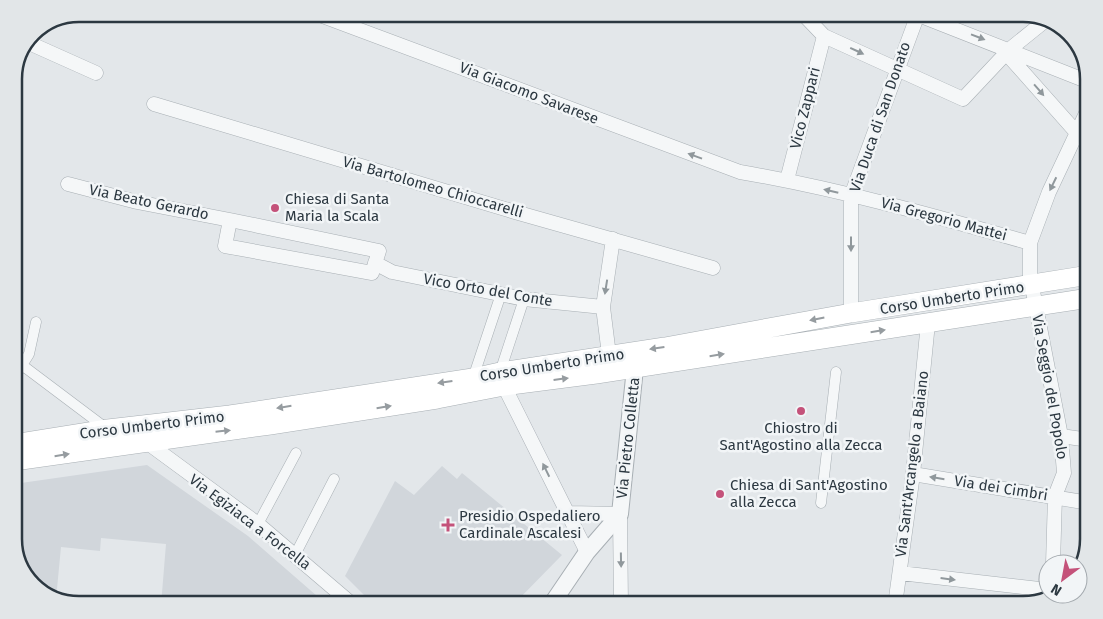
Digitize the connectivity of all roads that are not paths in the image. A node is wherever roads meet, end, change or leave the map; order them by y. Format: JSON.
{"nodes":[{"id":1,"x":338,"y":22,"type":"edge"},
{"id":2,"x":811,"y":22,"type":"edge"},
{"id":3,"x":914,"y":22,"type":"edge"},
{"id":4,"x":937,"y":22,"type":"edge"},
{"id":5,"x":1040,"y":25,"type":"edge"},
{"id":6,"x":824,"y":36,"type":"junction"},
{"id":7,"x":34,"y":45,"type":"edge"},
{"id":8,"x":1008,"y":51,"type":"junction"},
{"id":9,"x":896,"y":69,"type":"junction"},
{"id":10,"x":96,"y":73,"type":"dead end"},
{"id":11,"x":1080,"y":79,"type":"edge"},
{"id":12,"x":154,"y":104,"type":"dead end"},
{"id":13,"x":1080,"y":132,"type":"edge"},
{"id":14,"x":740,"y":172,"type":"joint"},
{"id":15,"x":787,"y":180,"type":"junction"},
{"id":16,"x":68,"y":184,"type":"dead end"},
{"id":17,"x":852,"y":196,"type":"junction"},
{"id":18,"x":230,"y":220,"type":"junction"},
{"id":19,"x":613,"y":239,"type":"junction"},
{"id":20,"x":1030,"y":243,"type":"junction"},
{"id":21,"x":375,"y":263,"type":"junction"},
{"id":22,"x":713,"y":268,"type":"dead end"},
{"id":23,"x":1080,"y":277,"type":"edge"},
{"id":24,"x":1031,"y":285,"type":"junction"},
{"id":25,"x":501,"y":294,"type":"junction"},
{"id":26,"x":524,"y":299,"type":"junction"},
{"id":27,"x":1080,"y":299,"type":"edge"},
{"id":28,"x":1036,"y":306,"type":"junction"},
{"id":29,"x":603,"y":307,"type":"junction"},
{"id":30,"x":851,"y":313,"type":"junction"},
{"id":31,"x":36,"y":322,"type":"dead end"},
{"id":32,"x":928,"y":323,"type":"junction"},
{"id":33,"x":609,"y":355,"type":"junction"},
{"id":34,"x":23,"y":358,"type":"edge"},
{"id":35,"x":23,"y":366,"type":"edge"},
{"id":36,"x":635,"y":368,"type":"junction"},
{"id":37,"x":836,"y":372,"type":"dead end"},
{"id":38,"x":473,"y":378,"type":"junction"},
{"id":39,"x":502,"y":379,"type":"junction"},
{"id":40,"x":108,"y":429,"type":"junction"},
{"id":41,"x":1062,"y":436,"type":"junction"},
{"id":42,"x":1080,"y":439,"type":"edge"},
{"id":43,"x":145,"y":441,"type":"junction"},
{"id":44,"x":23,"y":445,"type":"edge"},
{"id":45,"x":23,"y":447,"type":"edge"},
{"id":46,"x":296,"y":453,"type":"dead end"},
{"id":47,"x":913,"y":474,"type":"junction"},
{"id":48,"x":334,"y":479,"type":"dead end"},
{"id":49,"x":1055,"y":496,"type":"junction"},
{"id":50,"x":1080,"y":501,"type":"edge"},
{"id":51,"x":822,"y":503,"type":"dead end"},
{"id":52,"x":568,"y":514,"type":"junction"},
{"id":53,"x":620,"y":514,"type":"junction"},
{"id":54,"x":258,"y":524,"type":"junction"},
{"id":55,"x":588,"y":552,"type":"junction"},
{"id":56,"x":295,"y":554,"type":"junction"},
{"id":57,"x":1052,"y":554,"type":"edge"},
{"id":58,"x":900,"y":573,"type":"junction"},
{"id":59,"x":1038,"y":589,"type":"edge"},
{"id":60,"x":344,"y":596,"type":"edge"},
{"id":61,"x":557,"y":596,"type":"edge"},
{"id":62,"x":621,"y":596,"type":"edge"},
{"id":63,"x":896,"y":596,"type":"edge"}],
"edges":[{"from":14,"to":1,"type":"street","name":"Via Giacomo Savarese","one_way":true},
{"from":2,"to":6,"type":"street"},
{"from":3,"to":9,"type":"street","name":"Via Duca di San Donato"},
{"from":4,"to":8,"type":"street","one_way":true},
{"from":5,"to":8,"type":"street"},
{"from":6,"to":9,"type":"street","one_way":true},
{"from":6,"to":15,"type":"street","name":"Vico Zappari"},
{"from":7,"to":10,"type":"street"},
{"from":8,"to":9,"type":"street"},
{"from":8,"to":11,"type":"street"},
{"from":8,"to":13,"type":"street","one_way":true},
{"from":9,"to":17,"type":"street","name":"Via Duca di San Donato"},
{"from":12,"to":19,"type":"street","name":"Via Bartolomeo Chioccarelli"},
{"from":13,"to":20,"type":"street","name":"Via Seggio del Popolo","one_way":true},
{"from":14,"to":15,"type":"street","name":"Via Gregorio Mattei"},
{"from":17,"to":15,"type":"street","name":"Via Gregorio Mattei","one_way":true},
{"from":16,"to":18,"type":"street","name":"Via Beato Gerardo"},
{"from":17,"to":20,"type":"street","name":"Via Gregorio Mattei"},
{"from":17,"to":30,"type":"street","name":"Via Duca di San Donato","one_way":true},
{"from":18,"to":21,"type":"street","name":"Via Beato Gerardo"},
{"from":18,"to":21,"type":"street"},
{"from":19,"to":22,"type":"street","name":"Via Bartolomeo Chioccarelli"},
{"from":19,"to":29,"type":"street","one_way":true},
{"from":20,"to":24,"type":"street","name":"Via Seggio del Popolo"},
{"from":21,"to":25,"type":"street","name":"Vico Orto del Conte"},
{"from":23,"to":24,"type":"main road","name":"Corso Umberto Primo"},
{"from":24,"to":28,"type":"street","name":"Via Seggio del Popolo"},
{"from":24,"to":30,"type":"main road","name":"Corso Umberto Primo"},
{"from":25,"to":26,"type":"street","name":"Vico Orto del Conte"},
{"from":25,"to":38,"type":"street"},
{"from":26,"to":29,"type":"street","name":"Vico Orto del Conte"},
{"from":26,"to":39,"type":"street"},
{"from":27,"to":28,"type":"main road","name":"Corso Umberto Primo"},
{"from":28,"to":32,"type":"main road","name":"Corso Umberto Primo"},
{"from":28,"to":41,"type":"street","name":"Via Seggio del Popolo"},
{"from":29,"to":33,"type":"street"},
{"from":30,"to":33,"type":"main road","name":"Corso Umberto Primo","one_way":true},
{"from":31,"to":34,"type":"street"},
{"from":36,"to":32,"type":"main road","name":"Corso Umberto Primo","one_way":true},
{"from":32,"to":47,"type":"street","name":"Via Sant'Arcangelo a Baiano"},
{"from":33,"to":39,"type":"main road","name":"Corso Umberto Primo"},
{"from":35,"to":40,"type":"street"},
{"from":39,"to":36,"type":"main road","name":"Corso Umberto Primo","one_way":true},
{"from":36,"to":53,"type":"street","name":"Via Pietro Colletta"},
{"from":37,"to":51,"type":"street"},
{"from":38,"to":39,"type":"main road","name":"Corso Umberto Primo"},
{"from":38,"to":40,"type":"main road","name":"Corso Umberto Primo","one_way":true},
{"from":43,"to":39,"type":"main road","name":"Corso Umberto Primo","one_way":true},
{"from":52,"to":39,"type":"street","one_way":true},
{"from":40,"to":44,"type":"main road","name":"Corso Umberto Primo"},
{"from":41,"to":42,"type":"street"},
{"from":41,"to":49,"type":"street","name":"Via Seggio del Popolo"},
{"from":45,"to":43,"type":"main road","name":"Corso Umberto Primo","one_way":true},
{"from":43,"to":54,"type":"street","name":"Via Egiziaca a Forcella"},
{"from":46,"to":54,"type":"street"},
{"from":49,"to":47,"type":"street","name":"Via dei Cimbri","one_way":true},
{"from":47,"to":58,"type":"street","name":"Via Sant'Arcangelo a Baiano"},
{"from":48,"to":56,"type":"street"},
{"from":49,"to":50,"type":"street","name":"Via dei Cimbri"},
{"from":49,"to":57,"type":"street","name":"Via Seggio del Popolo"},
{"from":52,"to":53,"type":"street"},
{"from":52,"to":55,"type":"street"},
{"from":53,"to":55,"type":"street","name":"Via Pietro Colletta"},
{"from":53,"to":62,"type":"street","one_way":true},
{"from":54,"to":56,"type":"street","name":"Via Egiziaca a Forcella"},
{"from":55,"to":61,"type":"street","name":"Via Pietro Colletta"},
{"from":56,"to":60,"type":"street","name":"Via Egiziaca a Forcella"},
{"from":58,"to":59,"type":"street","one_way":true},
{"from":58,"to":63,"type":"street","name":"Via Sant'Arcangelo a Baiano"}]}
